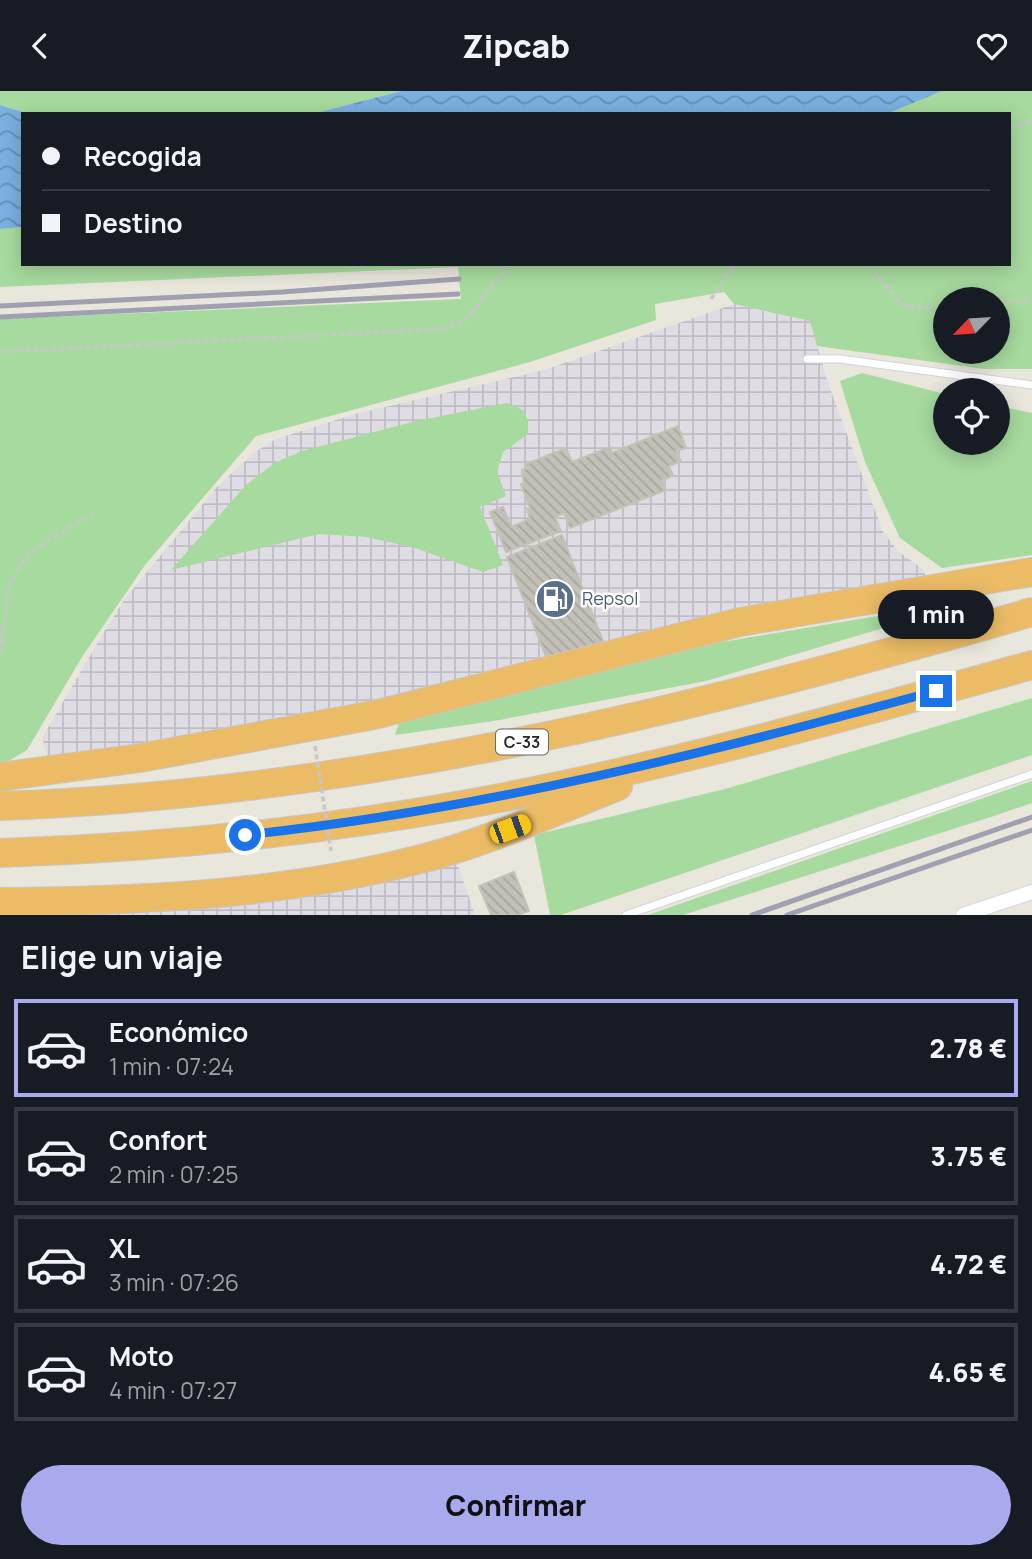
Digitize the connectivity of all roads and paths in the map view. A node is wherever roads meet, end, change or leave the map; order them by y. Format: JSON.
{"nodes":[{"id":1,"x":1032,"y":122,"type":"edge"},
{"id":2,"x":1011,"y":128,"type":"edge"},
{"id":3,"x":508,"y":266,"type":"edge"},
{"id":4,"x":733,"y":266,"type":"edge"},
{"id":5,"x":871,"y":266,"type":"edge"},
{"id":6,"x":711,"y":299,"type":"dead end"},
{"id":7,"x":1032,"y":301,"type":"edge"},
{"id":8,"x":1010,"y":302,"type":"edge"},
{"id":9,"x":933,"y":309,"type":"edge"},
{"id":10,"x":0,"y":352,"type":"edge"},
{"id":11,"x":807,"y":359,"type":"dead end"},
{"id":12,"x":1032,"y":385,"type":"edge"},
{"id":13,"x":93,"y":514,"type":"dead end"},
{"id":14,"x":1032,"y":572,"type":"edge"},
{"id":15,"x":1032,"y":612,"type":"edge"},
{"id":16,"x":0,"y":653,"type":"edge"},
{"id":17,"x":1032,"y":665,"type":"edge"},
{"id":18,"x":315,"y":746,"type":"dead end"},
{"id":19,"x":701,"y":753,"type":"junction"},
{"id":20,"x":1032,"y":774,"type":"edge"},
{"id":21,"x":0,"y":778,"type":"edge"},
{"id":22,"x":0,"y":806,"type":"edge"},
{"id":23,"x":331,"y":851,"type":"dead end"},
{"id":24,"x":0,"y":853,"type":"edge"},
{"id":25,"x":1032,"y":892,"type":"edge"},
{"id":26,"x":0,"y":902,"type":"edge"},
{"id":27,"x":626,"y":915,"type":"edge"},
{"id":28,"x":964,"y":915,"type":"edge"}],
"edges":[{"from":1,"to":2,"type":"path"},
{"from":3,"to":10,"type":"path"},
{"from":4,"to":6,"type":"path"},
{"from":5,"to":9,"type":"path"},
{"from":7,"to":8,"type":"path"},
{"from":11,"to":12,"type":"lane"},
{"from":13,"to":16,"type":"path"},
{"from":14,"to":21,"type":"highway"},
{"from":15,"to":22,"type":"highway","number":"C-33"},
{"from":17,"to":19,"type":"highway"},
{"from":18,"to":23,"type":"path","bridge":true},
{"from":19,"to":24,"type":"highway"},
{"from":19,"to":26,"type":"highway"},
{"from":20,"to":27,"type":"lane"},
{"from":25,"to":28,"type":"street"}]}
